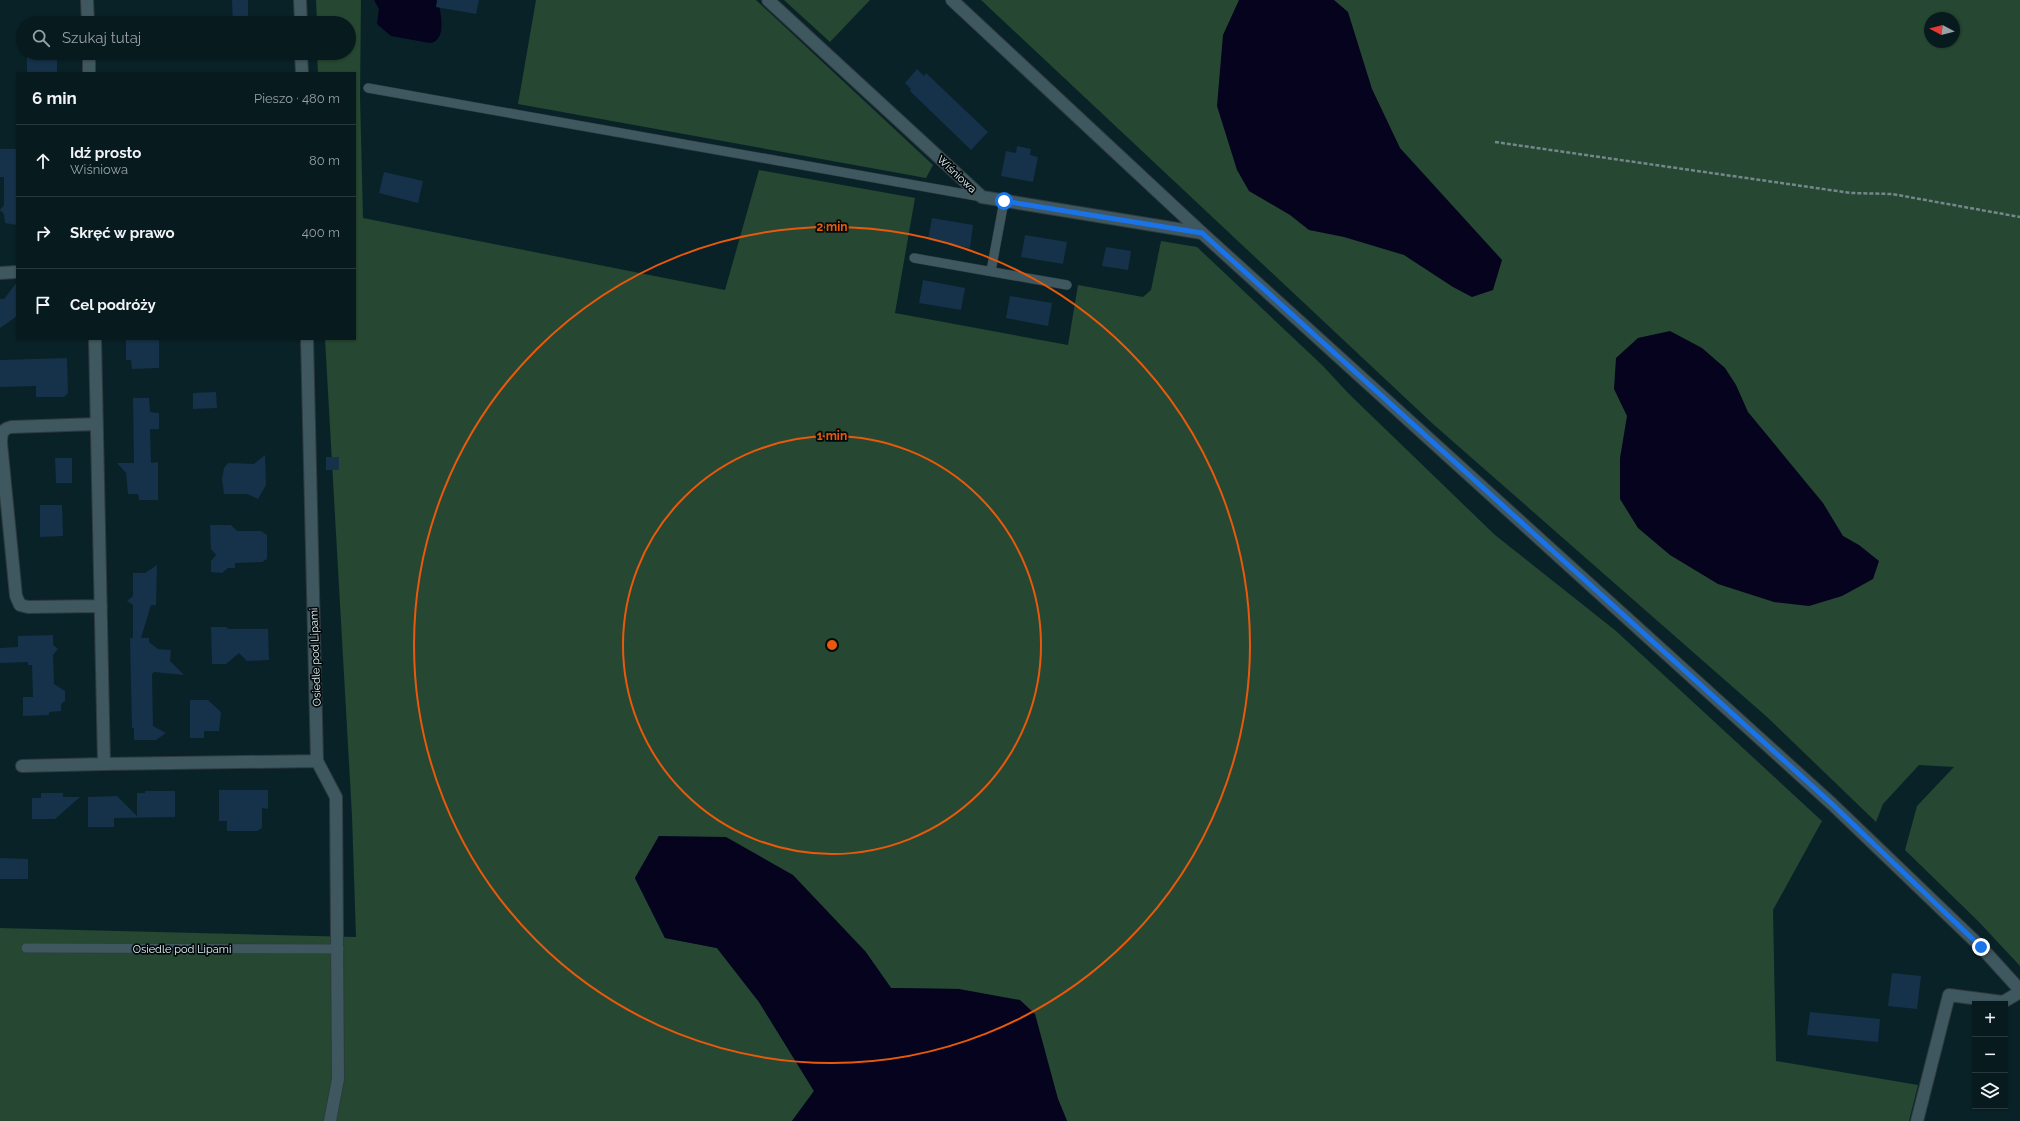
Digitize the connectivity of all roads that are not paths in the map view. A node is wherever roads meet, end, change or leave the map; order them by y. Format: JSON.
{"nodes":[{"id":1,"x":87,"y":0,"type":"edge"},
{"id":2,"x":300,"y":0,"type":"edge"},
{"id":3,"x":768,"y":0,"type":"edge"},
{"id":4,"x":952,"y":0,"type":"edge"},
{"id":5,"x":88,"y":16,"type":"edge"},
{"id":6,"x":301,"y":16,"type":"edge"},
{"id":7,"x":89,"y":60,"type":"edge"},
{"id":8,"x":301,"y":60,"type":"edge"},
{"id":9,"x":89,"y":72,"type":"edge"},
{"id":10,"x":302,"y":72,"type":"edge"},
{"id":11,"x":368,"y":88,"type":"dead end"},
{"id":12,"x":982,"y":197,"type":"junction"},
{"id":13,"x":1004,"y":201,"type":"junction"},
{"id":14,"x":1202,"y":233,"type":"junction"},
{"id":15,"x":914,"y":258,"type":"dead end"},
{"id":16,"x":991,"y":271,"type":"junction"},
{"id":17,"x":16,"y":272,"type":"edge"},
{"id":18,"x":0,"y":273,"type":"edge"},
{"id":19,"x":1067,"y":285,"type":"dead end"},
{"id":20,"x":95,"y":340,"type":"edge"},
{"id":21,"x":307,"y":340,"type":"edge"},
{"id":22,"x":97,"y":424,"type":"junction"},
{"id":23,"x":101,"y":606,"type":"junction"},
{"id":24,"x":317,"y":761,"type":"junction"},
{"id":25,"x":104,"y":764,"type":"junction"},
{"id":26,"x":22,"y":766,"type":"dead end"},
{"id":27,"x":26,"y":948,"type":"dead end"},
{"id":28,"x":339,"y":949,"type":"junction"},
{"id":29,"x":2020,"y":991,"type":"edge"},
{"id":30,"x":330,"y":1121,"type":"edge"},
{"id":31,"x":1917,"y":1121,"type":"edge"}],
"edges":[{"from":1,"to":5,"type":"street"},
{"from":2,"to":6,"type":"street"},
{"from":3,"to":12,"type":"street","name":"Wiśniowa"},
{"from":4,"to":14,"type":"street"},
{"from":7,"to":9,"type":"street"},
{"from":8,"to":10,"type":"street"},
{"from":11,"to":12,"type":"lane"},
{"from":12,"to":13,"type":"street","name":"Wiśniowa"},
{"from":13,"to":14,"type":"street","name":"Wiśniowa"},
{"from":13,"to":16,"type":"lane"},
{"from":14,"to":29,"type":"street"},
{"from":15,"to":16,"type":"lane"},
{"from":16,"to":19,"type":"lane"},
{"from":17,"to":18,"type":"street"},
{"from":20,"to":22,"type":"street"},
{"from":21,"to":24,"type":"street","name":"Osiedle pod Lipami"},
{"from":22,"to":23,"type":"street"},
{"from":22,"to":23,"type":"street"},
{"from":23,"to":25,"type":"street"},
{"from":24,"to":25,"type":"street"},
{"from":24,"to":28,"type":"street"},
{"from":25,"to":26,"type":"street"},
{"from":27,"to":28,"type":"lane","name":"Osiedle pod Lipami"},
{"from":28,"to":30,"type":"street"},
{"from":29,"to":31,"type":"street"}]}
